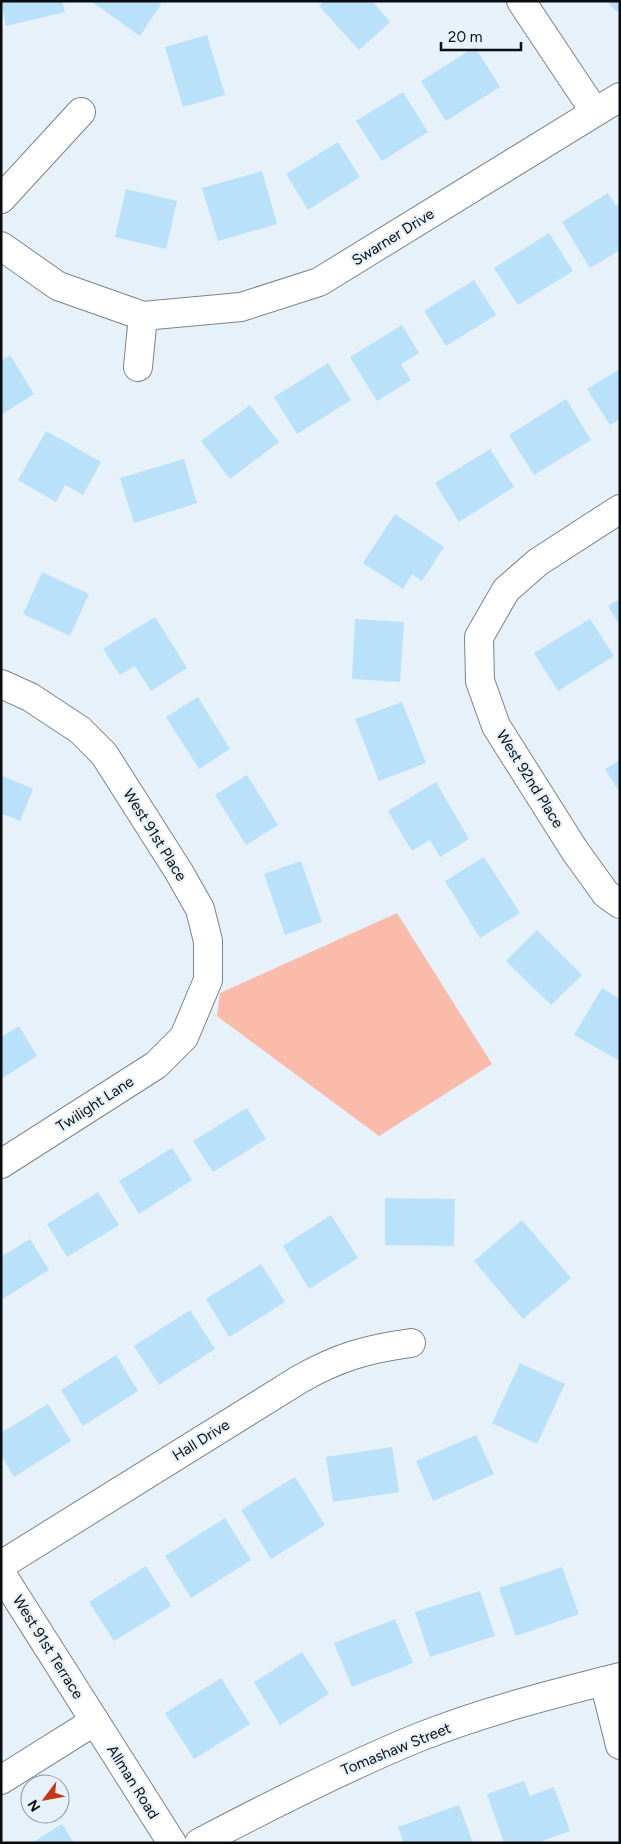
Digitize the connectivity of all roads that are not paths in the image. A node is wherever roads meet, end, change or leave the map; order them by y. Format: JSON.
{"nodes":[{"id":1,"x":521,"y":1,"type":"edge"},
{"id":2,"x":620,"y":97,"type":"edge"},
{"id":3,"x":81,"y":112,"type":"dead end"},
{"id":4,"x":595,"y":112,"type":"junction"},
{"id":5,"x":1,"y":199,"type":"edge"},
{"id":6,"x":1,"y":246,"type":"edge"},
{"id":7,"x":143,"y":316,"type":"junction"},
{"id":8,"x":138,"y":367,"type":"dead end"},
{"id":9,"x":620,"y":509,"type":"edge"},
{"id":10,"x":1,"y":684,"type":"edge"},
{"id":11,"x":620,"y":904,"type":"edge"},
{"id":12,"x":184,"y":1037,"type":"joint"},
{"id":13,"x":1,"y":1164,"type":"edge"},
{"id":14,"x":411,"y":1343,"type":"dead end"},
{"id":15,"x":1,"y":1565,"type":"edge"},
{"id":16,"x":1,"y":1573,"type":"edge"},
{"id":17,"x":612,"y":1679,"type":"edge"},
{"id":18,"x":94,"y":1721,"type":"junction"},
{"id":19,"x":620,"y":1745,"type":"edge"},
{"id":20,"x":1,"y":1780,"type":"edge"},
{"id":21,"x":172,"y":1843,"type":"edge"},
{"id":22,"x":199,"y":1843,"type":"edge"}],
"edges":[{"from":1,"to":4,"type":"street"},
{"from":2,"to":4,"type":"street","name":"Swarner Drive"},
{"from":3,"to":5,"type":"street"},
{"from":4,"to":7,"type":"street","name":"Swarner Drive"},
{"from":6,"to":7,"type":"street","name":"Swarner Drive"},
{"from":7,"to":8,"type":"street"},
{"from":9,"to":11,"type":"street","name":"West 92nd Place"},
{"from":10,"to":12,"type":"street","name":"West 91st Place"},
{"from":12,"to":13,"type":"street","name":"Twilight Lane"},
{"from":14,"to":15,"type":"street","name":"Hall Drive"},
{"from":16,"to":18,"type":"street","name":"West 91st Terrace"},
{"from":17,"to":19,"type":"street","name":"Tomashaw Street"},
{"from":17,"to":22,"type":"street","name":"Tomashaw Street"},
{"from":18,"to":20,"type":"street"},
{"from":18,"to":21,"type":"street","name":"Allman Road"}]}
